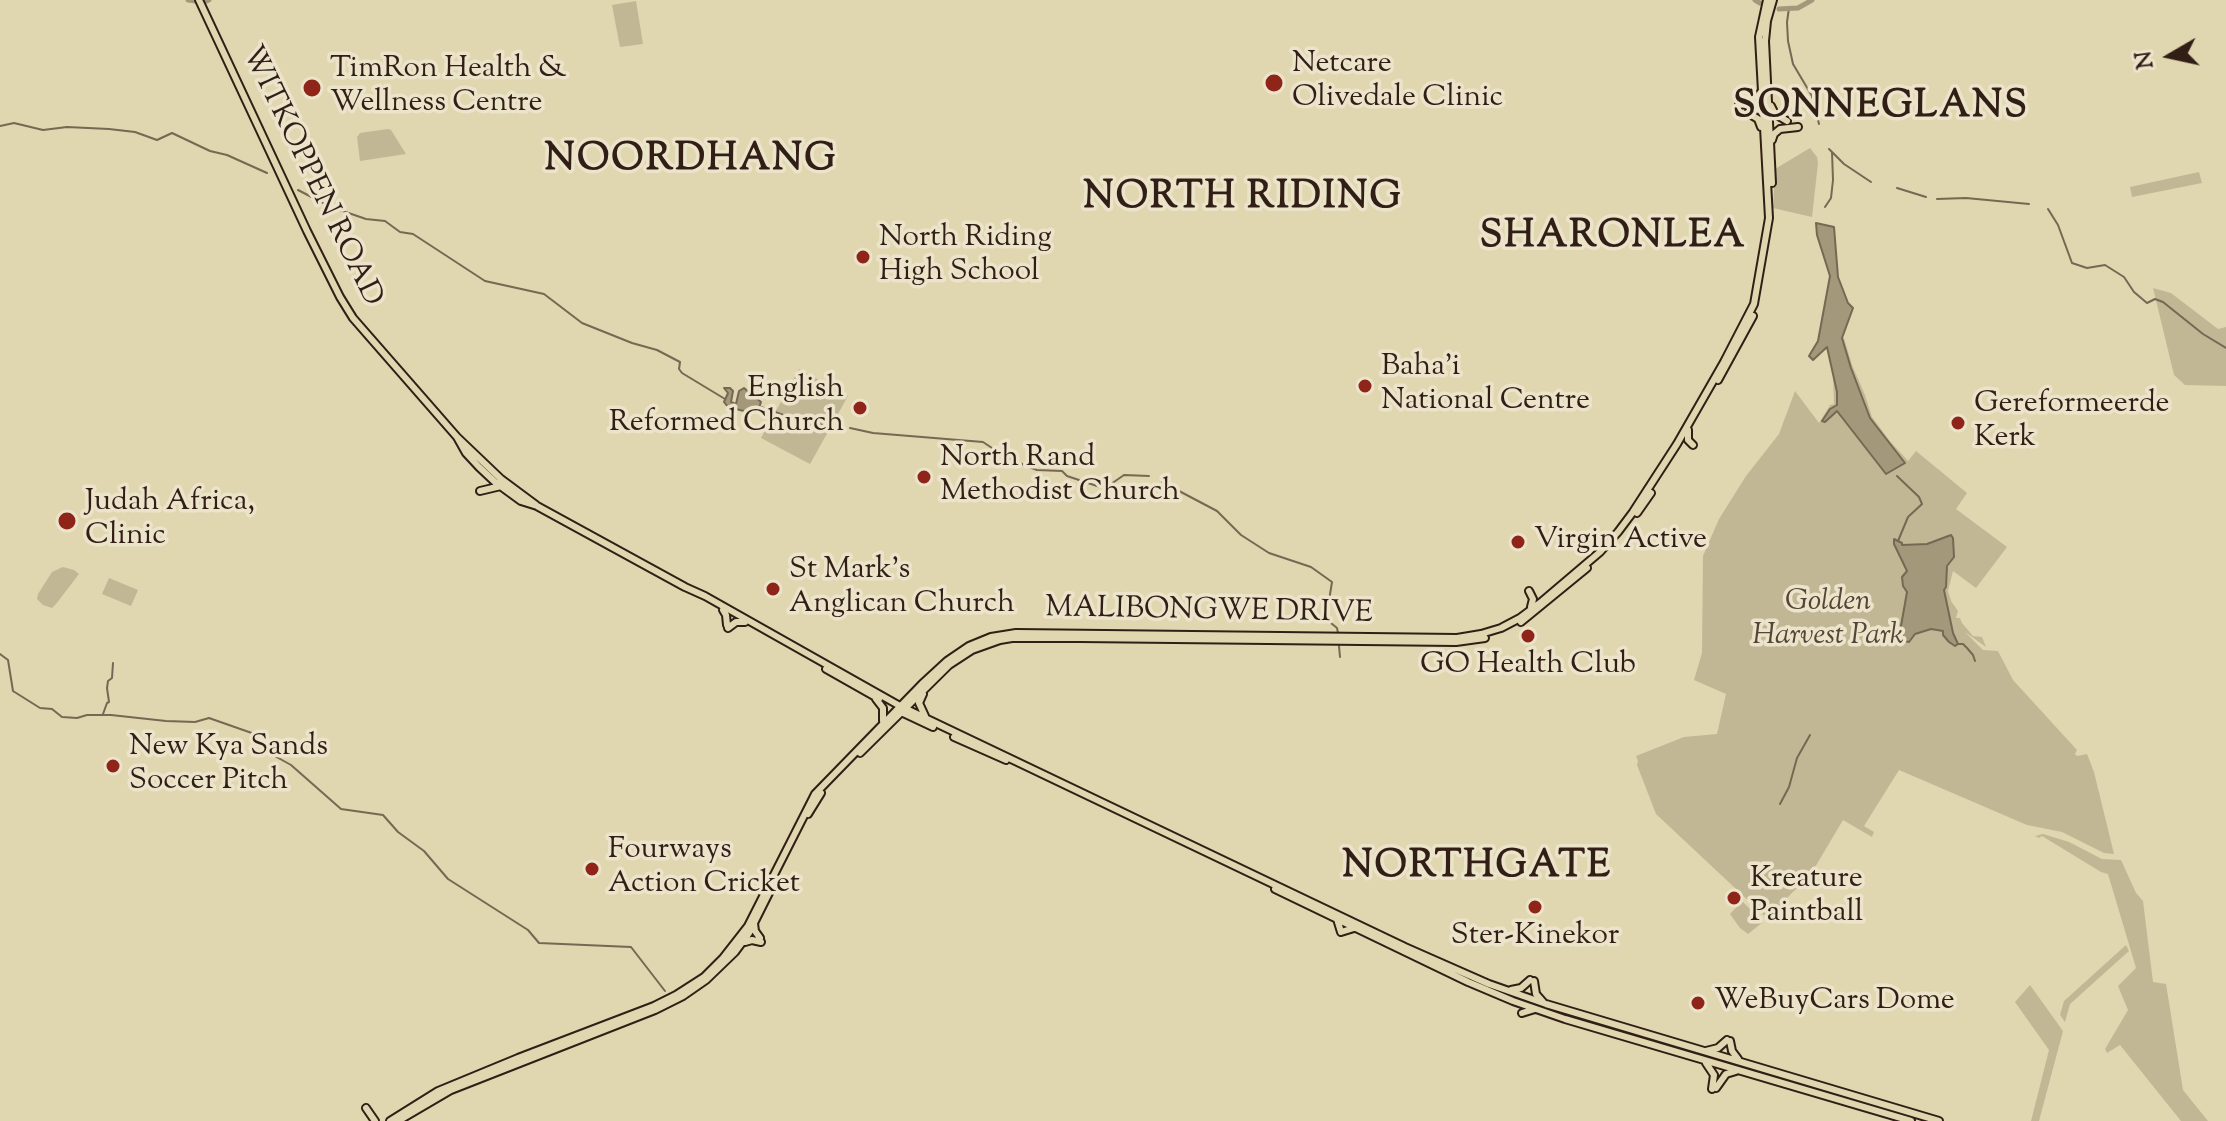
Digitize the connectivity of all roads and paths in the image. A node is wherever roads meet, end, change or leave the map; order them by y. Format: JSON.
{"nodes":[{"id":1,"x":1770,"y":0,"type":"edge"},
{"id":2,"x":201,"y":4,"type":"edge"},
{"id":3,"x":239,"y":65,"type":"dead end"},
{"id":4,"x":1766,"y":71,"type":"junction"},
{"id":5,"x":234,"y":76,"type":"junction"},
{"id":6,"x":1761,"y":88,"type":"junction"},
{"id":7,"x":1739,"y":105,"type":"dead end"},
{"id":8,"x":1748,"y":113,"type":"dead end"},
{"id":9,"x":1787,"y":121,"type":"dead end"},
{"id":10,"x":1798,"y":127,"type":"dead end"},
{"id":11,"x":1767,"y":144,"type":"junction"},
{"id":12,"x":1688,"y":430,"type":"junction"},
{"id":13,"x":457,"y":437,"type":"junction"},
{"id":14,"x":1679,"y":446,"type":"junction"},
{"id":15,"x":488,"y":475,"type":"junction"},
{"id":16,"x":501,"y":486,"type":"junction"},
{"id":17,"x":537,"y":506,"type":"junction"},
{"id":18,"x":685,"y":587,"type":"junction"},
{"id":19,"x":1529,"y":591,"type":"dead end"},
{"id":20,"x":1537,"y":593,"type":"dead end"},
{"id":21,"x":1554,"y":593,"type":"junction"},
{"id":22,"x":723,"y":610,"type":"junction"},
{"id":23,"x":1529,"y":616,"type":"junction"},
{"id":24,"x":1520,"y":618,"type":"junction"},
{"id":25,"x":745,"y":622,"type":"junction"},
{"id":26,"x":824,"y":666,"type":"junction"},
{"id":27,"x":930,"y":684,"type":"junction"},
{"id":28,"x":915,"y":692,"type":"junction"},
{"id":29,"x":871,"y":695,"type":"junction"},
{"id":30,"x":881,"y":695,"type":"junction"},
{"id":31,"x":901,"y":709,"type":"junction"},
{"id":32,"x":916,"y":719,"type":"junction"},
{"id":33,"x":932,"y":722,"type":"junction"},
{"id":34,"x":881,"y":729,"type":"junction"},
{"id":35,"x":806,"y":814,"type":"junction"},
{"id":36,"x":1353,"y":914,"type":"dead end"},
{"id":37,"x":754,"y":923,"type":"junction"},
{"id":38,"x":1355,"y":925,"type":"junction"},
{"id":39,"x":740,"y":945,"type":"junction"},
{"id":40,"x":1503,"y":989,"type":"junction"},
{"id":41,"x":1513,"y":1001,"type":"junction"},
{"id":42,"x":668,"y":1002,"type":"junction"},
{"id":43,"x":1546,"y":1004,"type":"junction"},
{"id":44,"x":1538,"y":1009,"type":"junction"},
{"id":45,"x":1702,"y":1051,"type":"junction"},
{"id":46,"x":1701,"y":1060,"type":"junction"},
{"id":47,"x":1745,"y":1063,"type":"junction"},
{"id":48,"x":1740,"y":1071,"type":"junction"},
{"id":49,"x":366,"y":1108,"type":"dead end"},
{"id":50,"x":375,"y":1121,"type":"edge"},
{"id":51,"x":390,"y":1121,"type":"edge"},
{"id":52,"x":398,"y":1121,"type":"edge"},
{"id":53,"x":1911,"y":1121,"type":"edge"},
{"id":54,"x":1939,"y":1121,"type":"edge"}],
"edges":[{"from":1,"to":4,"type":"main road","name":"MALIBONGWE DRIVE"},
{"from":1,"to":6,"type":"main road","name":"MALIBONGWE DRIVE"},
{"from":2,"to":5,"type":"main road","name":"WITKOPPEN ROAD"},
{"from":3,"to":5,"type":"main road"},
{"from":4,"to":9,"type":"main road"},
{"from":4,"to":11,"type":"main road","name":"MALIBONGWE DRIVE"},
{"from":5,"to":13,"type":"main road","name":"WITKOPPEN ROAD"},
{"from":6,"to":7,"type":"main road"},
{"from":6,"to":11,"type":"main road","name":"MALIBONGWE DRIVE"},
{"from":8,"to":11,"type":"main road"},
{"from":10,"to":11,"type":"main road"},
{"from":11,"to":12,"type":"main road","name":"MALIBONGWE DRIVE"},
{"from":11,"to":21,"type":"main road","name":"MALIBONGWE DRIVE"},
{"from":12,"to":14,"type":"main road","name":"MALIBONGWE DRIVE"},
{"from":12,"to":14,"type":"main road"},
{"from":13,"to":15,"type":"main road","name":"WITKOPPEN ROAD"},
{"from":13,"to":17,"type":"main road","name":"WITKOPPEN ROAD"},
{"from":14,"to":21,"type":"main road","name":"MALIBONGWE DRIVE"},
{"from":15,"to":16,"type":"main road","name":"WITKOPPEN ROAD"},
{"from":15,"to":16,"type":"main road"},
{"from":16,"to":17,"type":"main road","name":"WITKOPPEN ROAD"},
{"from":17,"to":18,"type":"main road","name":"WITKOPPEN ROAD"},
{"from":18,"to":22,"type":"main road","name":"WITKOPPEN ROAD"},
{"from":18,"to":26,"type":"main road","name":"WITKOPPEN ROAD"},
{"from":19,"to":24,"type":"main road"},
{"from":20,"to":21,"type":"main road"},
{"from":21,"to":23,"type":"main road","name":"MALIBONGWE DRIVE"},
{"from":21,"to":23,"type":"main road"},
{"from":21,"to":24,"type":"main road","name":"MALIBONGWE DRIVE"},
{"from":22,"to":25,"type":"main road","name":"WITKOPPEN ROAD"},
{"from":22,"to":25,"type":"main road"},
{"from":23,"to":27,"type":"main road","name":"MALIBONGWE DRIVE"},
{"from":24,"to":28,"type":"main road","name":"MALIBONGWE DRIVE"},
{"from":25,"to":26,"type":"main road","name":"WITKOPPEN ROAD"},
{"from":26,"to":29,"type":"main road","name":"WITKOPPEN ROAD"},
{"from":26,"to":30,"type":"main road","name":"WITKOPPEN ROAD"},
{"from":27,"to":31,"type":"main road","name":"MALIBONGWE DRIVE"},
{"from":27,"to":33,"type":"main road"},
{"from":28,"to":30,"type":"main road"},
{"from":28,"to":31,"type":"main road","name":"MALIBONGWE DRIVE"},
{"from":29,"to":31,"type":"main road","name":"WITKOPPEN ROAD"},
{"from":29,"to":34,"type":"main road"},
{"from":30,"to":31,"type":"main road","name":"WITKOPPEN ROAD"},
{"from":31,"to":32,"type":"main road"},
{"from":31,"to":33,"type":"main road"},
{"from":31,"to":34,"type":"main road","name":"MALIBONGWE DRIVE"},
{"from":32,"to":34,"type":"main road"},
{"from":32,"to":38,"type":"main road"},
{"from":33,"to":38,"type":"main road"},
{"from":34,"to":35,"type":"main road","name":"MALIBONGWE DRIVE"},
{"from":35,"to":37,"type":"main road","name":"MALIBONGWE DRIVE"},
{"from":35,"to":42,"type":"main road","name":"MALIBONGWE DRIVE"},
{"from":36,"to":38,"type":"main road"},
{"from":37,"to":39,"type":"main road","name":"MALIBONGWE DRIVE"},
{"from":37,"to":39,"type":"main road"},
{"from":38,"to":40,"type":"main road"},
{"from":38,"to":41,"type":"main road"},
{"from":39,"to":42,"type":"main road","name":"MALIBONGWE DRIVE"},
{"from":40,"to":43,"type":"main road"},
{"from":40,"to":43,"type":"main road"},
{"from":41,"to":44,"type":"main road"},
{"from":41,"to":44,"type":"main road"},
{"from":42,"to":51,"type":"main road","name":"MALIBONGWE DRIVE"},
{"from":42,"to":52,"type":"main road","name":"MALIBONGWE DRIVE"},
{"from":43,"to":45,"type":"main road"},
{"from":44,"to":46,"type":"main road"},
{"from":45,"to":47,"type":"main road"},
{"from":45,"to":47,"type":"main road"},
{"from":46,"to":48,"type":"main road"},
{"from":46,"to":48,"type":"main road"},
{"from":47,"to":54,"type":"main road"},
{"from":48,"to":53,"type":"main road"},
{"from":49,"to":50,"type":"main road"}]}
